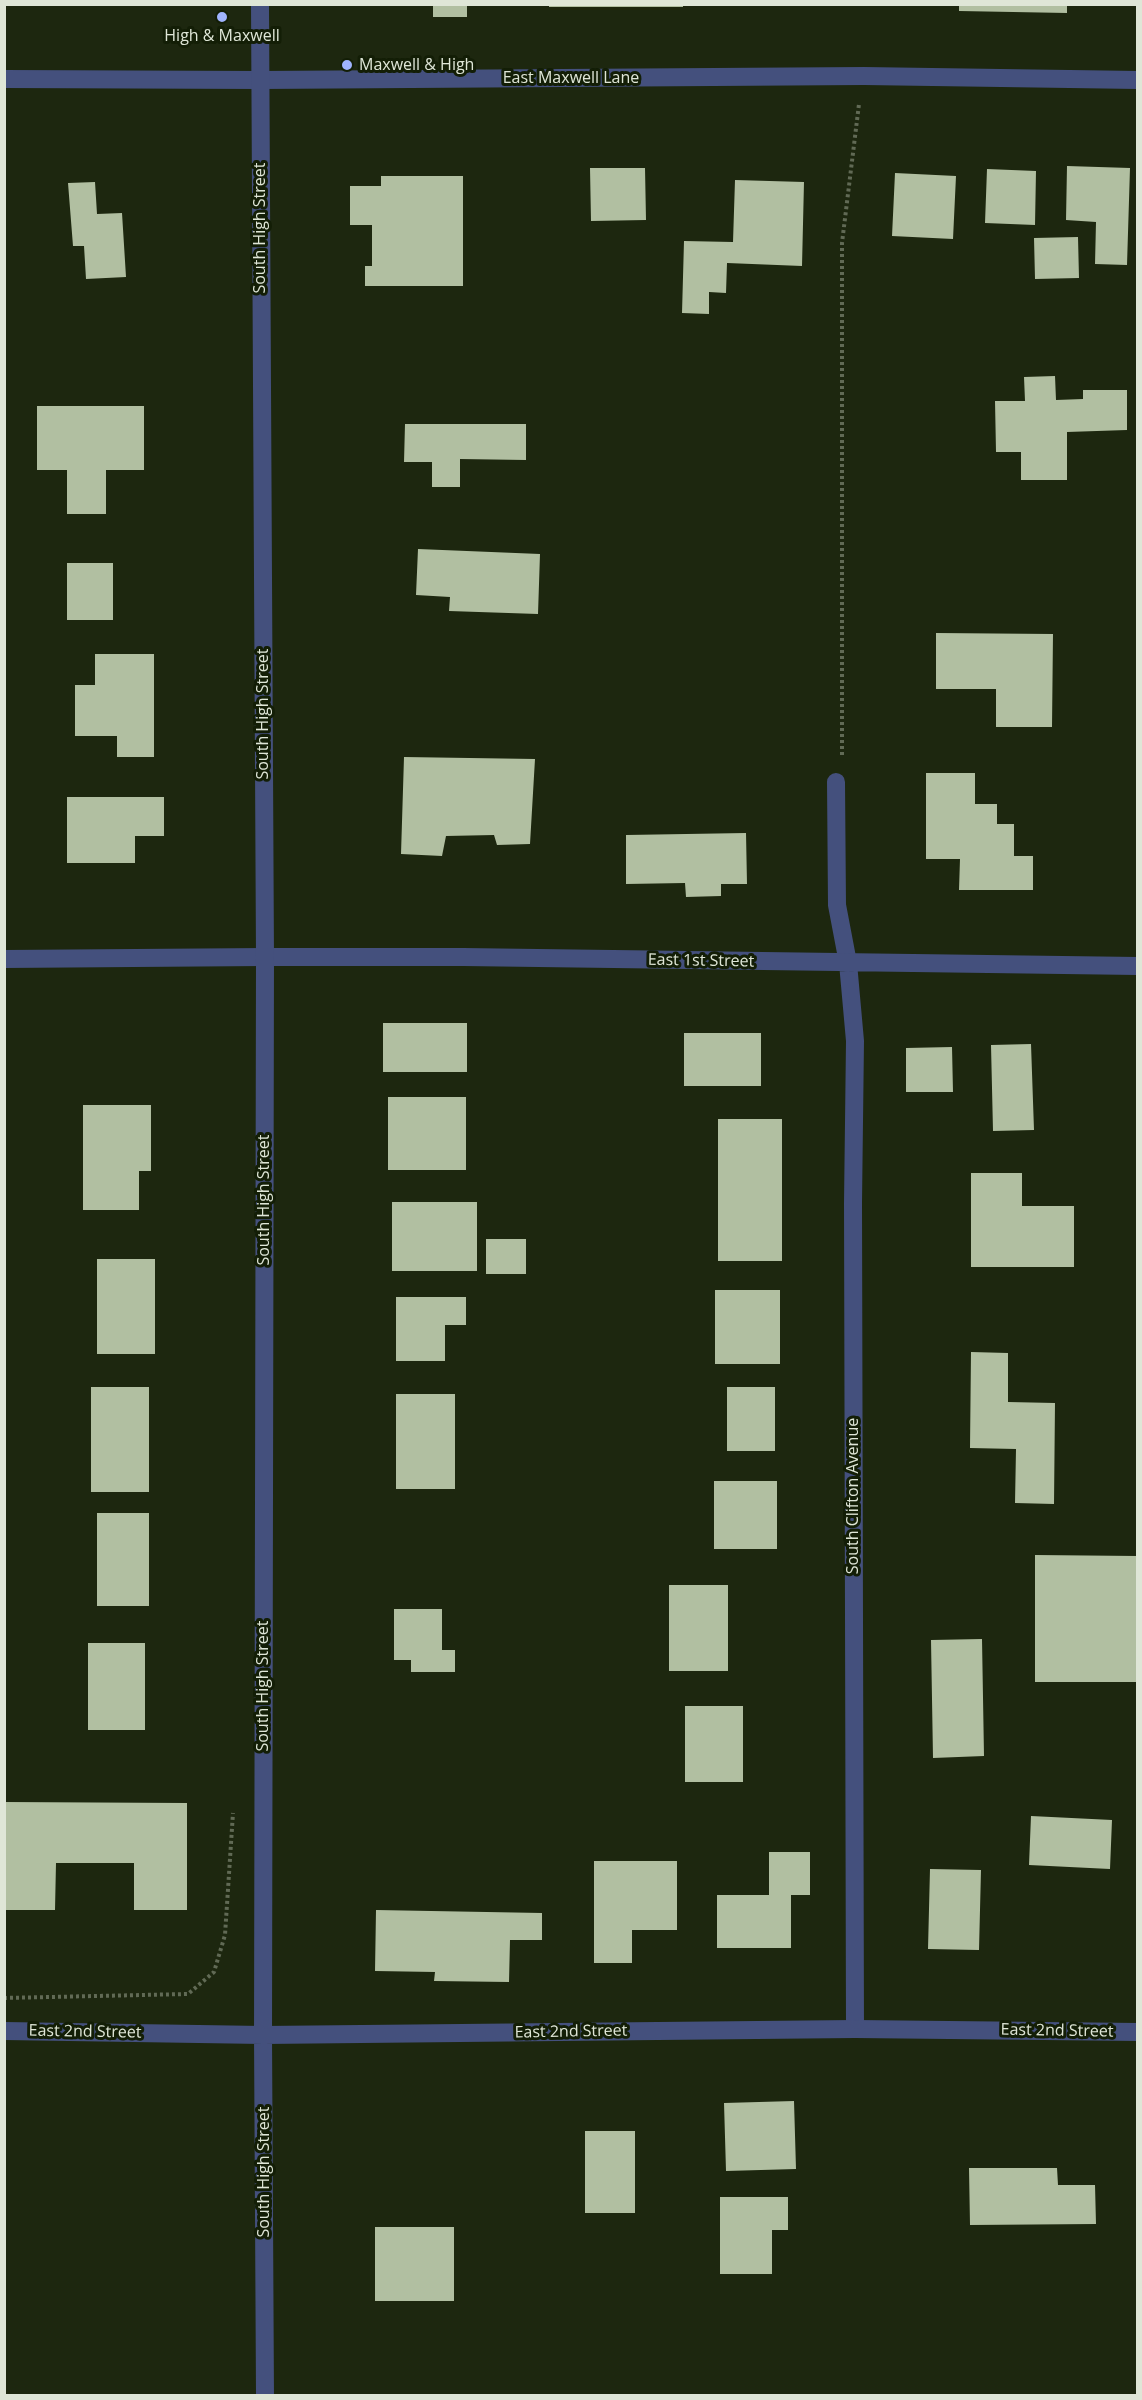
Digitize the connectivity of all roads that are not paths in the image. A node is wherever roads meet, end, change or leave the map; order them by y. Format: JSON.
{"nodes":[{"id":1,"x":260,"y":4,"type":"edge"},
{"id":2,"x":4,"y":79,"type":"edge"},
{"id":3,"x":260,"y":80,"type":"junction"},
{"id":4,"x":1137,"y":80,"type":"edge"},
{"id":5,"x":836,"y":782,"type":"road end"},
{"id":6,"x":265,"y":957,"type":"junction"},
{"id":7,"x":4,"y":959,"type":"edge"},
{"id":8,"x":848,"y":963,"type":"junction"},
{"id":9,"x":1137,"y":966,"type":"edge"},
{"id":10,"x":855,"y":2029,"type":"junction"},
{"id":11,"x":4,"y":2031,"type":"edge"},
{"id":12,"x":1137,"y":2032,"type":"edge"},
{"id":13,"x":262,"y":2036,"type":"junction"},
{"id":14,"x":265,"y":2396,"type":"edge"}],
"edges":[{"from":1,"to":3,"type":"street","name":"South High Street"},
{"from":2,"to":3,"type":"street","name":"East Maxwell Lane"},
{"from":3,"to":4,"type":"street","name":"East Maxwell Lane"},
{"from":3,"to":6,"type":"street","name":"South High Street"},
{"from":5,"to":8,"type":"street","name":"South Clifton Avenue"},
{"from":6,"to":7,"type":"street","name":"East 1st Street"},
{"from":6,"to":8,"type":"street","name":"East 1st Street"},
{"from":6,"to":13,"type":"street","name":"South High Street"},
{"from":8,"to":9,"type":"street","name":"East 1st Street"},
{"from":8,"to":10,"type":"street","name":"South Clifton Avenue"},
{"from":10,"to":12,"type":"street","name":"East 2nd Street"},
{"from":10,"to":13,"type":"street","name":"East 2nd Street"},
{"from":11,"to":13,"type":"street","name":"East 2nd Street"},
{"from":13,"to":14,"type":"street","name":"South High Street"}]}
